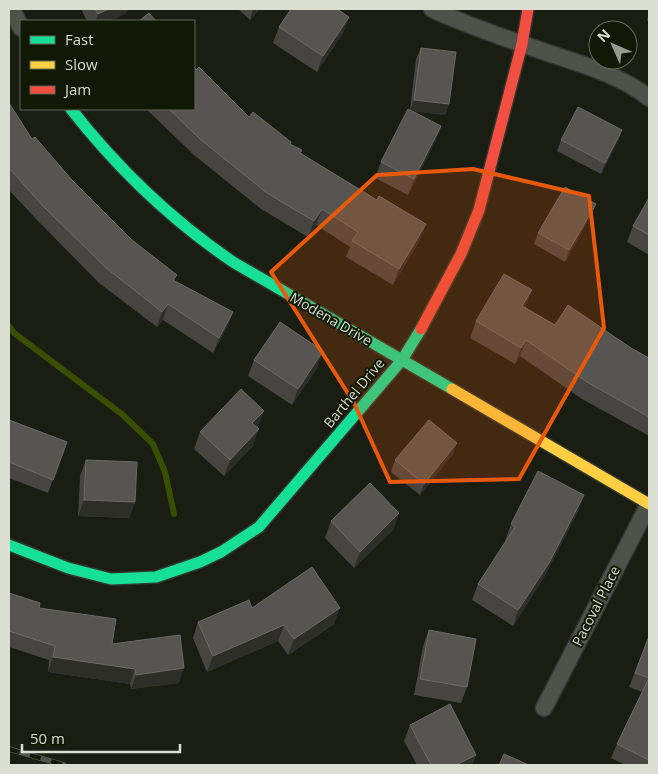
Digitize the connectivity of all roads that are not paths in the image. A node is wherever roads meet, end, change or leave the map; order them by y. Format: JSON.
{"nodes":[{"id":1,"x":12,"y":9,"type":"edge"},
{"id":2,"x":432,"y":9,"type":"edge"},
{"id":3,"x":528,"y":9,"type":"edge"},
{"id":4,"x":20,"y":26,"type":"edge"},
{"id":5,"x":522,"y":44,"type":"junction"},
{"id":6,"x":649,"y":98,"type":"edge"},
{"id":7,"x":72,"y":110,"type":"edge"},
{"id":8,"x":402,"y":360,"type":"junction"},
{"id":9,"x":649,"y":504,"type":"edge"},
{"id":10,"x":9,"y":545,"type":"edge"},
{"id":11,"x":544,"y":708,"type":"dead end"}],
"edges":[{"from":1,"to":4,"type":"street"},
{"from":2,"to":5,"type":"street"},
{"from":3,"to":5,"type":"street","name":"Barthel Drive"},
{"from":5,"to":6,"type":"street"},
{"from":5,"to":8,"type":"street","name":"Barthel Drive"},
{"from":7,"to":8,"type":"street","name":"Modena Drive"},
{"from":8,"to":9,"type":"street","name":"Modena Drive"},
{"from":8,"to":10,"type":"street","name":"Barthel Drive"},
{"from":9,"to":11,"type":"street","name":"Pacoval Place"}]}
